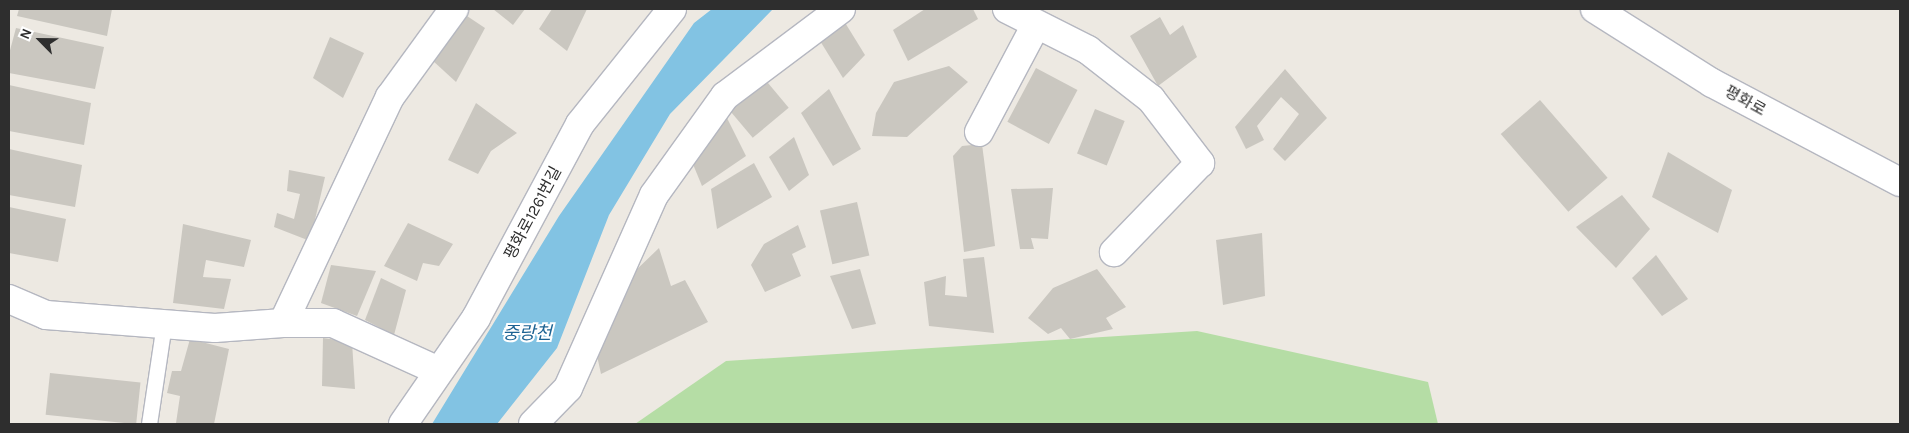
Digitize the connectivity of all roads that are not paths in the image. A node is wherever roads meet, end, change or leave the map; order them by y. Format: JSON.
{"nodes":[{"id":1,"x":454,"y":9,"type":"edge"},
{"id":2,"x":672,"y":9,"type":"edge"},
{"id":3,"x":841,"y":9,"type":"edge"},
{"id":4,"x":1007,"y":9,"type":"edge"},
{"id":5,"x":1595,"y":9,"type":"edge"},
{"id":6,"x":1036,"y":24,"type":"junction"},
{"id":7,"x":979,"y":132,"type":"dead end"},
{"id":8,"x":1900,"y":182,"type":"edge"},
{"id":9,"x":1114,"y":252,"type":"dead end"},
{"id":10,"x":9,"y":299,"type":"edge"},
{"id":11,"x":283,"y":323,"type":"junction"},
{"id":12,"x":164,"y":324,"type":"junction"},
{"id":13,"x":439,"y":371,"type":"junction"},
{"id":14,"x":149,"y":424,"type":"edge"},
{"id":15,"x":403,"y":424,"type":"edge"},
{"id":16,"x":534,"y":424,"type":"edge"}],
"edges":[{"from":1,"to":11,"type":"street"},
{"from":2,"to":13,"type":"street","name":"평화로1261번길"},
{"from":3,"to":16,"type":"street"},
{"from":4,"to":6,"type":"street"},
{"from":5,"to":8,"type":"street","name":"평화로"},
{"from":6,"to":7,"type":"street"},
{"from":6,"to":9,"type":"street"},
{"from":10,"to":12,"type":"street"},
{"from":11,"to":12,"type":"street"},
{"from":11,"to":13,"type":"street"},
{"from":12,"to":14,"type":"lane"},
{"from":13,"to":15,"type":"street","name":"평화로1261번길"}]}
